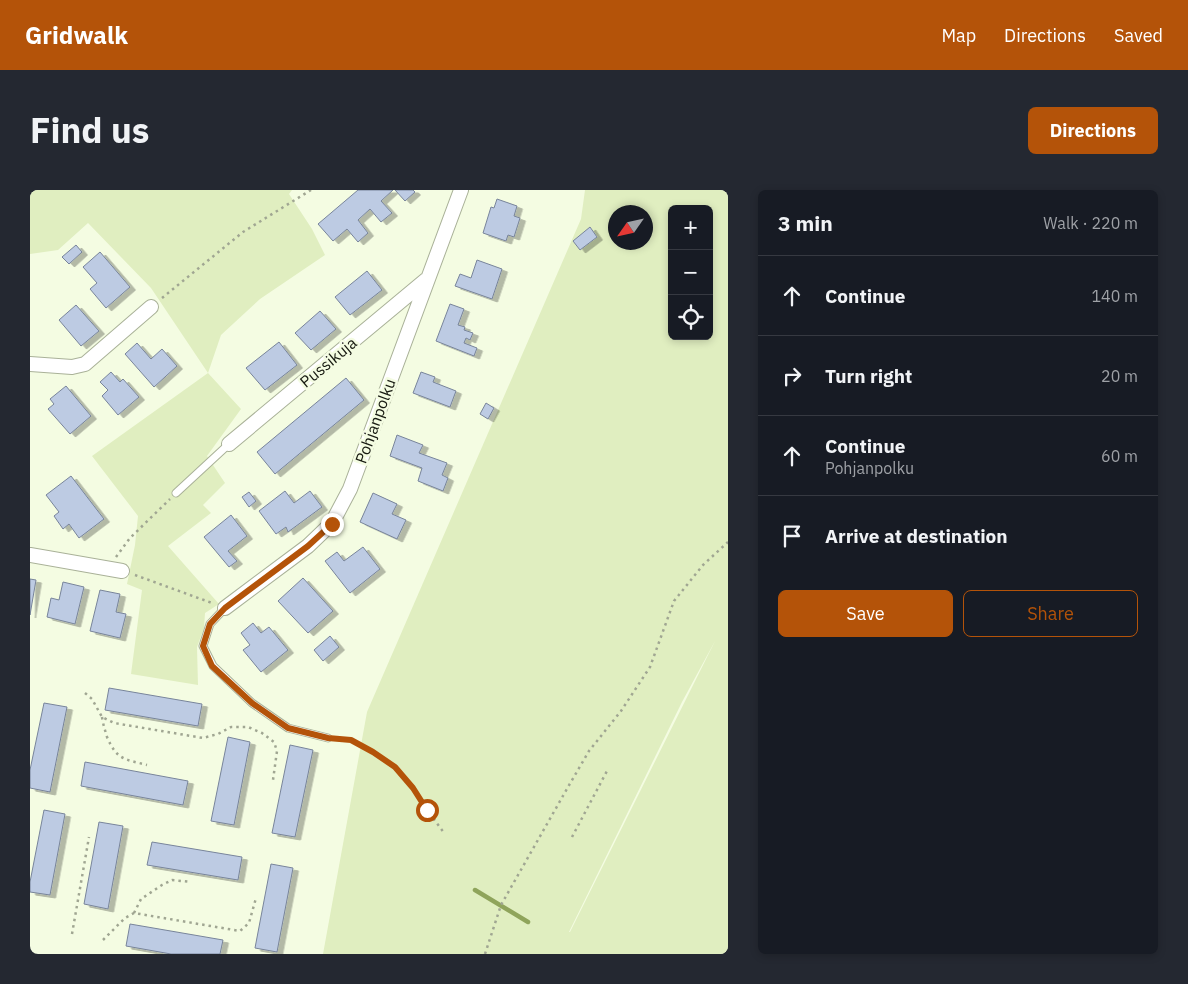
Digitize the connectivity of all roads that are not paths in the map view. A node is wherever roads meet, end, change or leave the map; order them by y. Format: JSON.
{"nodes":[{"id":1,"x":461,"y":190,"type":"edge"},
{"id":2,"x":427,"y":280,"type":"junction"},
{"id":3,"x":151,"y":307,"type":"road end"},
{"id":4,"x":30,"y":364,"type":"edge"},
{"id":5,"x":229,"y":444,"type":"joint"},
{"id":6,"x":176,"y":493,"type":"road end"},
{"id":7,"x":30,"y":555,"type":"edge"},
{"id":8,"x":115,"y":569,"type":"road end"},
{"id":9,"x":225,"y":608,"type":"joint"},
{"id":10,"x":328,"y":738,"type":"road end"}],
"edges":[{"from":1,"to":2,"type":"street","name":"Pohjanpolku"},
{"from":2,"to":5,"type":"street","name":"Pussikuja"},
{"from":2,"to":9,"type":"street","name":"Pohjanpolku"},
{"from":3,"to":4,"type":"street"},
{"from":5,"to":6,"type":"lane"},
{"from":7,"to":8,"type":"street"},
{"from":9,"to":10,"type":"lane"}]}
